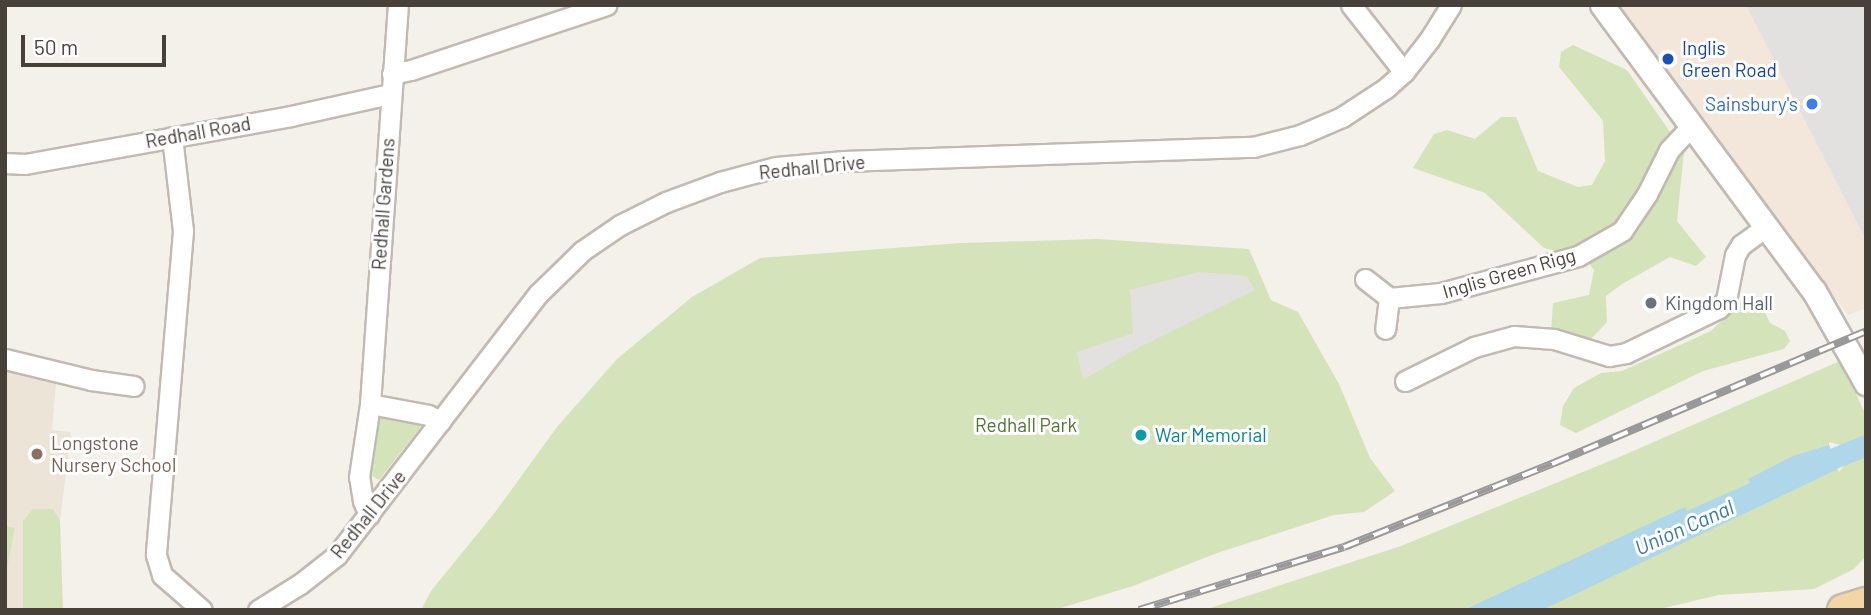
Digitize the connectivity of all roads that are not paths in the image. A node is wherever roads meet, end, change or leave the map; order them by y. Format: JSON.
{"nodes":[{"id":1,"x":398,"y":5,"type":"edge"},
{"id":2,"x":606,"y":5,"type":"edge"},
{"id":3,"x":1351,"y":5,"type":"edge"},
{"id":4,"x":1451,"y":5,"type":"edge"},
{"id":5,"x":1602,"y":5,"type":"edge"},
{"id":6,"x":1404,"y":72,"type":"junction"},
{"id":7,"x":392,"y":74,"type":"junction"},
{"id":8,"x":390,"y":94,"type":"junction"},
{"id":9,"x":1692,"y":125,"type":"junction"},
{"id":10,"x":172,"y":137,"type":"junction"},
{"id":11,"x":5,"y":163,"type":"edge"},
{"id":12,"x":1766,"y":227,"type":"junction"},
{"id":13,"x":1365,"y":279,"type":"dead end"},
{"id":14,"x":1389,"y":299,"type":"junction"},
{"id":15,"x":1385,"y":329,"type":"dead end"},
{"id":16,"x":5,"y":359,"type":"edge"},
{"id":17,"x":1405,"y":381,"type":"dead end"},
{"id":18,"x":1866,"y":383,"type":"edge"},
{"id":19,"x":134,"y":386,"type":"dead end"},
{"id":20,"x":370,"y":404,"type":"junction"},
{"id":21,"x":441,"y":421,"type":"junction"},
{"id":22,"x":369,"y":515,"type":"junction"},
{"id":23,"x":1866,"y":603,"type":"edge"},
{"id":24,"x":202,"y":610,"type":"edge"},
{"id":25,"x":258,"y":610,"type":"edge"},
{"id":26,"x":1843,"y":610,"type":"edge"}],
"edges":[{"from":1,"to":7,"type":"street","name":"Redhall Gardens"},
{"from":2,"to":7,"type":"street"},
{"from":3,"to":6,"type":"street"},
{"from":4,"to":6,"type":"street","name":"Redhall Drive"},
{"from":5,"to":9,"type":"street"},
{"from":6,"to":21,"type":"street","name":"Redhall Drive"},
{"from":7,"to":8,"type":"street","name":"Redhall Gardens"},
{"from":8,"to":10,"type":"street","name":"Redhall Road"},
{"from":8,"to":20,"type":"street","name":"Redhall Gardens"},
{"from":9,"to":12,"type":"street"},
{"from":9,"to":14,"type":"street","name":"Inglis Green Rigg"},
{"from":10,"to":11,"type":"street","name":"Redhall Road"},
{"from":10,"to":24,"type":"street"},
{"from":12,"to":17,"type":"street"},
{"from":12,"to":18,"type":"street"},
{"from":13,"to":14,"type":"street"},
{"from":14,"to":15,"type":"street"},
{"from":16,"to":19,"type":"street"},
{"from":20,"to":21,"type":"street"},
{"from":20,"to":22,"type":"street","name":"Redhall Gardens"},
{"from":21,"to":22,"type":"street","name":"Redhall Drive"},
{"from":22,"to":25,"type":"street","name":"Redhall Drive"},
{"from":23,"to":26,"type":"main road"}]}
